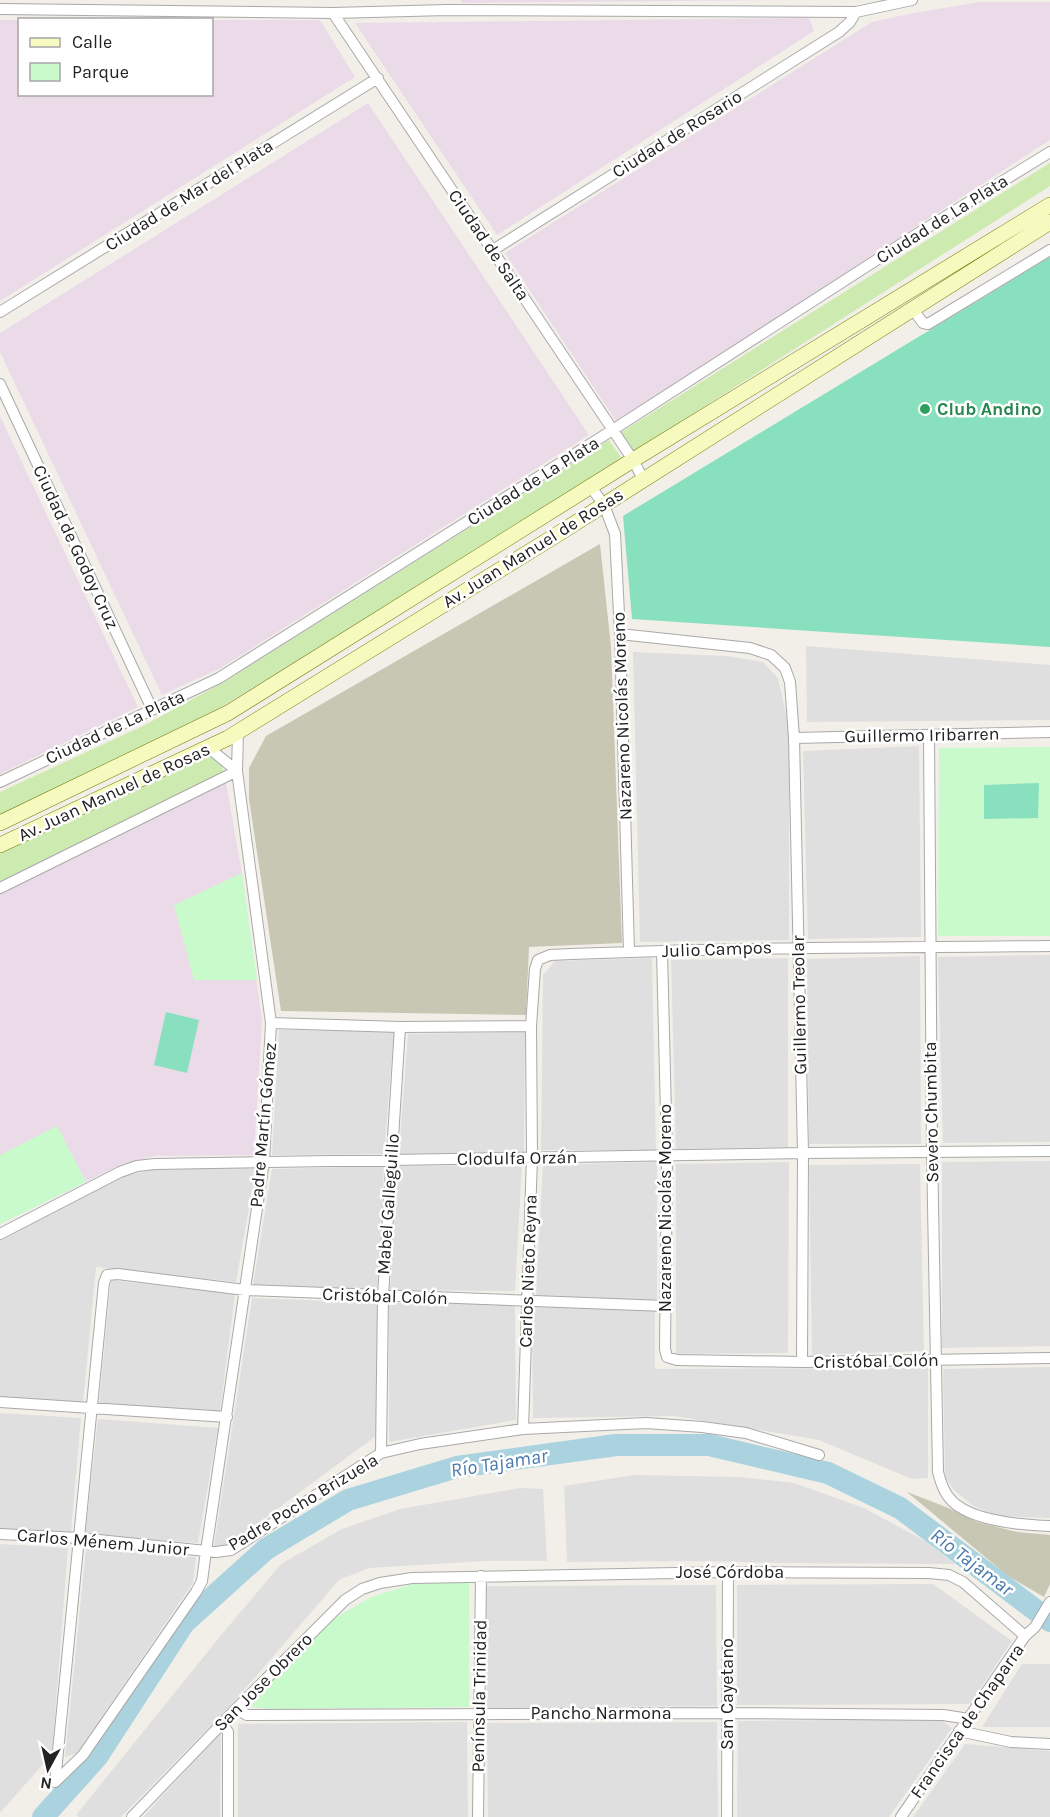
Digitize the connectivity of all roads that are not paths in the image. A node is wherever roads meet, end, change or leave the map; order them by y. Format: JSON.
{"nodes":[{"id":1,"x":912,"y":0,"type":"edge"},
{"id":2,"x":447,"y":5,"type":"edge"},
{"id":3,"x":0,"y":9,"type":"edge"},
{"id":4,"x":856,"y":12,"type":"junction"},
{"id":5,"x":333,"y":13,"type":"junction"},
{"id":6,"x":378,"y":78,"type":"junction"},
{"id":7,"x":1050,"y":152,"type":"edge"},
{"id":8,"x":1050,"y":205,"type":"edge"},
{"id":9,"x":1050,"y":222,"type":"edge"},
{"id":10,"x":493,"y":250,"type":"junction"},
{"id":11,"x":1050,"y":250,"type":"edge"},
{"id":12,"x":912,"y":308,"type":"junction"},
{"id":13,"x":0,"y":312,"type":"edge"},
{"id":14,"x":0,"y":384,"type":"edge"},
{"id":15,"x":612,"y":430,"type":"junction"},
{"id":16,"x":633,"y":460,"type":"junction"},
{"id":17,"x":643,"y":479,"type":"junction"},
{"id":18,"x":591,"y":487,"type":"junction"},
{"id":19,"x":603,"y":505,"type":"junction"},
{"id":20,"x":620,"y":634,"type":"junction"},
{"id":21,"x":152,"y":709,"type":"junction"},
{"id":22,"x":238,"y":732,"type":"junction"},
{"id":23,"x":1050,"y":732,"type":"edge"},
{"id":24,"x":929,"y":735,"type":"junction"},
{"id":25,"x":794,"y":738,"type":"junction"},
{"id":26,"x":209,"y":748,"type":"junction"},
{"id":27,"x":237,"y":771,"type":"junction"},
{"id":28,"x":0,"y":782,"type":"edge"},
{"id":29,"x":0,"y":823,"type":"edge"},
{"id":30,"x":0,"y":844,"type":"edge"},
{"id":31,"x":0,"y":888,"type":"edge"},
{"id":32,"x":1050,"y":946,"type":"edge"},
{"id":33,"x":798,"y":947,"type":"junction"},
{"id":34,"x":930,"y":947,"type":"junction"},
{"id":35,"x":629,"y":951,"type":"junction"},
{"id":36,"x":662,"y":951,"type":"junction"},
{"id":37,"x":535,"y":969,"type":"joint"},
{"id":38,"x":271,"y":1023,"type":"junction"},
{"id":39,"x":531,"y":1026,"type":"junction"},
{"id":40,"x":400,"y":1027,"type":"junction"},
{"id":41,"x":932,"y":1151,"type":"junction"},
{"id":42,"x":1050,"y":1151,"type":"edge"},
{"id":43,"x":803,"y":1153,"type":"junction"},
{"id":44,"x":667,"y":1156,"type":"junction"},
{"id":45,"x":532,"y":1157,"type":"junction"},
{"id":46,"x":391,"y":1160,"type":"junction"},
{"id":47,"x":264,"y":1161,"type":"junction"},
{"id":48,"x":0,"y":1234,"type":"edge"},
{"id":49,"x":245,"y":1290,"type":"junction"},
{"id":50,"x":382,"y":1296,"type":"junction"},
{"id":51,"x":527,"y":1300,"type":"junction"},
{"id":52,"x":665,"y":1306,"type":"junction"},
{"id":53,"x":667,"y":1357,"type":"joint"},
{"id":54,"x":1050,"y":1358,"type":"edge"},
{"id":55,"x":935,"y":1359,"type":"junction"},
{"id":56,"x":802,"y":1362,"type":"junction"},
{"id":57,"x":0,"y":1402,"type":"edge"},
{"id":58,"x":92,"y":1408,"type":"junction"},
{"id":59,"x":227,"y":1416,"type":"junction"},
{"id":60,"x":523,"y":1429,"type":"junction"},
{"id":61,"x":381,"y":1453,"type":"junction"},
{"id":62,"x":819,"y":1455,"type":"dead end"},
{"id":63,"x":1050,"y":1526,"type":"edge"},
{"id":64,"x":0,"y":1534,"type":"edge"},
{"id":65,"x":79,"y":1538,"type":"junction"},
{"id":66,"x":206,"y":1551,"type":"junction"},
{"id":67,"x":728,"y":1572,"type":"junction"},
{"id":68,"x":481,"y":1576,"type":"junction"},
{"id":69,"x":412,"y":1578,"type":"joint"},
{"id":70,"x":1050,"y":1602,"type":"edge"},
{"id":71,"x":1025,"y":1636,"type":"junction"},
{"id":72,"x":236,"y":1709,"type":"junction"},
{"id":73,"x":727,"y":1713,"type":"junction"},
{"id":74,"x":479,"y":1714,"type":"junction"},
{"id":75,"x":969,"y":1719,"type":"junction"},
{"id":76,"x":222,"y":1723,"type":"junction"},
{"id":77,"x":959,"y":1731,"type":"junction"},
{"id":78,"x":1050,"y":1744,"type":"edge"},
{"id":79,"x":132,"y":1817,"type":"edge"},
{"id":80,"x":228,"y":1817,"type":"edge"},
{"id":81,"x":478,"y":1817,"type":"edge"},
{"id":82,"x":727,"y":1817,"type":"edge"},
{"id":83,"x":901,"y":1817,"type":"edge"}],
"edges":[{"from":1,"to":4,"type":"street"},
{"from":2,"to":4,"type":"street"},
{"from":2,"to":5,"type":"street"},
{"from":3,"to":5,"type":"street"},
{"from":4,"to":10,"type":"street","name":"Ciudad de Rosario"},
{"from":5,"to":6,"type":"street","name":"Ciudad de Salta"},
{"from":6,"to":10,"type":"street","name":"Ciudad de Salta"},
{"from":6,"to":13,"type":"street","name":"Ciudad de Mar del Plata"},
{"from":7,"to":15,"type":"street","name":"Ciudad de La Plata"},
{"from":8,"to":16,"type":"main road","name":"Av. Juan Manuel de Rosas"},
{"from":9,"to":12,"type":"main road","name":"Av. Juan Manuel de Rosas"},
{"from":10,"to":15,"type":"street","name":"Ciudad de Salta"},
{"from":11,"to":12,"type":"street"},
{"from":12,"to":17,"type":"main road","name":"Av. Juan Manuel de Rosas"},
{"from":14,"to":21,"type":"street","name":"Ciudad de Godoy Cruz"},
{"from":15,"to":16,"type":"street","name":"Ciudad de Salta"},
{"from":15,"to":21,"type":"street","name":"Ciudad de La Plata"},
{"from":16,"to":17,"type":"street","name":"Ciudad de Salta"},
{"from":16,"to":18,"type":"main road","name":"Av. Juan Manuel de Rosas"},
{"from":17,"to":19,"type":"main road","name":"Av. Juan Manuel de Rosas"},
{"from":18,"to":19,"type":"street","name":"Nazareno Nicolás Moreno"},
{"from":18,"to":29,"type":"main road","name":"Av. Juan Manuel de Rosas"},
{"from":19,"to":20,"type":"street","name":"Nazareno Nicolás Moreno"},
{"from":19,"to":22,"type":"main road","name":"Av. Juan Manuel de Rosas"},
{"from":20,"to":25,"type":"street","name":"Guillermo Treolar"},
{"from":20,"to":35,"type":"street","name":"Nazareno Nicolás Moreno"},
{"from":21,"to":28,"type":"street","name":"Ciudad de La Plata"},
{"from":22,"to":26,"type":"main road","name":"Av. Juan Manuel de Rosas"},
{"from":22,"to":27,"type":"street","name":"Padre Martín Gómez"},
{"from":23,"to":24,"type":"street","name":"Guillermo Iribarren"},
{"from":24,"to":25,"type":"street","name":"Guillermo Iribarren"},
{"from":24,"to":34,"type":"street","name":"Severo Chumbita"},
{"from":25,"to":33,"type":"street","name":"Guillermo Treolar"},
{"from":26,"to":27,"type":"street"},
{"from":26,"to":30,"type":"main road","name":"Av. Juan Manuel de Rosas"},
{"from":27,"to":31,"type":"street"},
{"from":27,"to":38,"type":"street","name":"Padre Martín Gómez"},
{"from":32,"to":34,"type":"street","name":"Julio Campos"},
{"from":33,"to":34,"type":"street","name":"Julio Campos"},
{"from":33,"to":36,"type":"street","name":"Julio Campos"},
{"from":33,"to":43,"type":"street","name":"Guillermo Treolar"},
{"from":34,"to":41,"type":"street","name":"Severo Chumbita"},
{"from":35,"to":36,"type":"street","name":"Julio Campos"},
{"from":35,"to":37,"type":"street","name":"Julio Campos"},
{"from":36,"to":44,"type":"street","name":"Nazareno Nicolás Moreno"},
{"from":37,"to":39,"type":"street","name":"Carlos Nieto Reyna"},
{"from":38,"to":40,"type":"street"},
{"from":38,"to":47,"type":"street","name":"Padre Martín Gómez"},
{"from":39,"to":40,"type":"street"},
{"from":39,"to":45,"type":"street","name":"Carlos Nieto Reyna"},
{"from":40,"to":46,"type":"street","name":"Mabel Galleguillo"},
{"from":41,"to":42,"type":"street","name":"Clodulfa Orzán"},
{"from":41,"to":43,"type":"street","name":"Clodulfa Orzán"},
{"from":41,"to":55,"type":"street","name":"Severo Chumbita"},
{"from":43,"to":44,"type":"street","name":"Clodulfa Orzán"},
{"from":43,"to":56,"type":"street","name":"Guillermo Treolar"},
{"from":44,"to":45,"type":"street","name":"Clodulfa Orzán"},
{"from":44,"to":52,"type":"street","name":"Nazareno Nicolás Moreno"},
{"from":45,"to":46,"type":"street","name":"Clodulfa Orzán"},
{"from":45,"to":51,"type":"street","name":"Carlos Nieto Reyna"},
{"from":46,"to":47,"type":"street","name":"Clodulfa Orzán"},
{"from":46,"to":50,"type":"street","name":"Mabel Galleguillo"},
{"from":47,"to":48,"type":"street","name":"Clodulfa Orzán"},
{"from":47,"to":49,"type":"street","name":"Padre Martín Gómez"},
{"from":49,"to":50,"type":"street","name":"Cristóbal Colón"},
{"from":49,"to":58,"type":"street","name":"Cristóbal Colón"},
{"from":49,"to":59,"type":"street","name":"Padre Martín Gómez"},
{"from":50,"to":51,"type":"street","name":"Cristóbal Colón"},
{"from":50,"to":61,"type":"street","name":"Mabel Galleguillo"},
{"from":51,"to":52,"type":"street","name":"Cristóbal Colón"},
{"from":51,"to":60,"type":"street","name":"Carlos Nieto Reyna"},
{"from":52,"to":53,"type":"street","name":"Nazareno Nicolás Moreno"},
{"from":53,"to":56,"type":"street","name":"Cristóbal Colón"},
{"from":54,"to":55,"type":"street","name":"Cristóbal Colón"},
{"from":55,"to":56,"type":"street","name":"Cristóbal Colón"},
{"from":55,"to":63,"type":"street","name":"Severo Chumbita"},
{"from":57,"to":58,"type":"street"},
{"from":58,"to":59,"type":"street"},
{"from":58,"to":65,"type":"street"},
{"from":59,"to":66,"type":"street","name":"Padre Martín Gómez"},
{"from":60,"to":61,"type":"street","name":"Padre Pocho Brizuela"},
{"from":60,"to":62,"type":"street","name":"Padre Pocho Brizuela"},
{"from":61,"to":66,"type":"street","name":"Padre Pocho Brizuela"},
{"from":64,"to":65,"type":"street","name":"Carlos Ménem Junior"},
{"from":65,"to":66,"type":"street","name":"Carlos Ménem Junior"},
{"from":65,"to":66,"type":"street","name":"Padre Pocho Brizuela"},
{"from":67,"to":68,"type":"street","name":"José Córdoba"},
{"from":67,"to":71,"type":"street","name":"José Córdoba"},
{"from":67,"to":73,"type":"street","name":"San Cayetano"},
{"from":68,"to":69,"type":"street","name":"José Córdoba"},
{"from":68,"to":74,"type":"street","name":"Península Trinidad"},
{"from":69,"to":72,"type":"street","name":"San Jose Obrero"},
{"from":70,"to":71,"type":"street","name":"Francisca de Chaparra"},
{"from":71,"to":75,"type":"street","name":"Francisca de Chaparra"},
{"from":72,"to":74,"type":"street","name":"Pancho Narmona"},
{"from":72,"to":76,"type":"street","name":"San Jose Obrero"},
{"from":73,"to":74,"type":"street","name":"Pancho Narmona"},
{"from":73,"to":75,"type":"street","name":"Pancho Narmona"},
{"from":73,"to":82,"type":"street","name":"San Cayetano"},
{"from":74,"to":81,"type":"street","name":"Península Trinidad"},
{"from":75,"to":77,"type":"street","name":"Francisca de Chaparra"},
{"from":76,"to":79,"type":"street","name":"San Jose Obrero"},
{"from":76,"to":80,"type":"street"},
{"from":77,"to":78,"type":"street"},
{"from":77,"to":83,"type":"street","name":"Francisca de Chaparra"}]}
